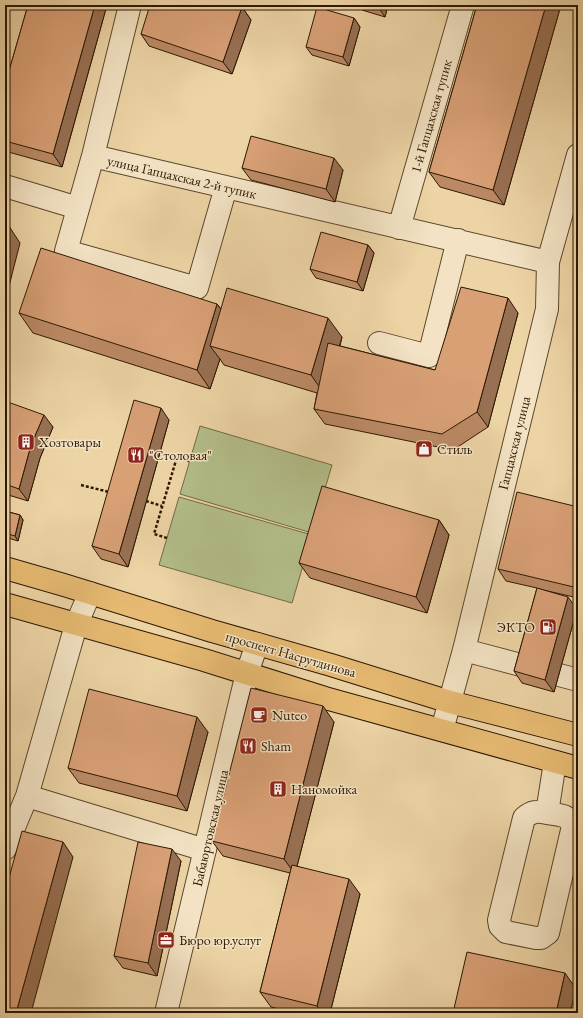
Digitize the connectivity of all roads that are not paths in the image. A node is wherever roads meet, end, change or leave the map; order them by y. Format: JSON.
{"nodes":[{"id":1,"x":130,"y":5,"type":"edge"},
{"id":2,"x":464,"y":5,"type":"edge"},
{"id":3,"x":578,"y":155,"type":"edge"},
{"id":4,"x":93,"y":156,"type":"junction"},
{"id":5,"x":5,"y":186,"type":"edge"},
{"id":6,"x":226,"y":186,"type":"junction"},
{"id":7,"x":78,"y":208,"type":"junction"},
{"id":8,"x":399,"y":228,"type":"junction"},
{"id":9,"x":458,"y":240,"type":"junction"},
{"id":10,"x":548,"y":262,"type":"junction"},
{"id":11,"x":379,"y":343,"type":"dead end"},
{"id":12,"x":5,"y":568,"type":"edge"},
{"id":13,"x":90,"y":593,"type":"junction"},
{"id":14,"x":5,"y":604,"type":"edge"},
{"id":15,"x":76,"y":625,"type":"junction"},
{"id":16,"x":257,"y":644,"type":"junction"},
{"id":17,"x":464,"y":650,"type":"junction"},
{"id":18,"x":246,"y":673,"type":"junction"},
{"id":19,"x":578,"y":680,"type":"edge"},
{"id":20,"x":450,"y":702,"type":"junction"},
{"id":21,"x":442,"y":730,"type":"junction"},
{"id":22,"x":578,"y":735,"type":"edge"},
{"id":23,"x":555,"y":762,"type":"junction"},
{"id":24,"x":578,"y":768,"type":"edge"},
{"id":25,"x":27,"y":796,"type":"junction"},
{"id":26,"x":547,"y":813,"type":"junction"},
{"id":27,"x":5,"y":849,"type":"edge"},
{"id":28,"x":205,"y":850,"type":"junction"},
{"id":29,"x":166,"y":1013,"type":"edge"}],
"edges":[{"from":1,"to":4,"type":"street","name":"улица Гапцахская 2-й тупик"},
{"from":2,"to":8,"type":"street","name":"1-й Гапцахская тупик"},
{"from":3,"to":10,"type":"street","name":"Гапцахская улица"},
{"from":4,"to":6,"type":"street","name":"улица Гапцахская 2-й тупик"},
{"from":4,"to":7,"type":"street"},
{"from":5,"to":7,"type":"street"},
{"from":6,"to":7,"type":"street"},
{"from":6,"to":8,"type":"street","name":"улица Гапцахская 2-й тупик"},
{"from":8,"to":9,"type":"street","name":"улица Гапцахская 2-й тупик"},
{"from":9,"to":10,"type":"street","name":"улица Гапцахская 2-й тупик"},
{"from":9,"to":11,"type":"street"},
{"from":10,"to":17,"type":"street","name":"Гапцахская улица"},
{"from":12,"to":13,"type":"main road","name":"проспект Насрутдинова"},
{"from":13,"to":15,"type":"street"},
{"from":13,"to":16,"type":"main road","name":"проспект Насрутдинова"},
{"from":14,"to":15,"type":"main road"},
{"from":15,"to":18,"type":"main road"},
{"from":15,"to":25,"type":"street"},
{"from":16,"to":18,"type":"street","name":"Бабаюртовская улица"},
{"from":16,"to":20,"type":"main road","name":"проспект Насрутдинова"},
{"from":17,"to":19,"type":"street"},
{"from":17,"to":20,"type":"street","name":"Гапцахская улица"},
{"from":18,"to":21,"type":"main road"},
{"from":18,"to":28,"type":"street","name":"Бабаюртовская улица"},
{"from":20,"to":21,"type":"street","name":"Гапцахская улица"},
{"from":20,"to":22,"type":"main road","name":"проспект Насрутдинова"},
{"from":21,"to":23,"type":"main road"},
{"from":23,"to":24,"type":"main road"},
{"from":23,"to":26,"type":"street"},
{"from":25,"to":27,"type":"street"},
{"from":25,"to":28,"type":"street"},
{"from":26,"to":26,"type":"street"},
{"from":28,"to":29,"type":"street","name":"Бабаюртовская улица"}]}
